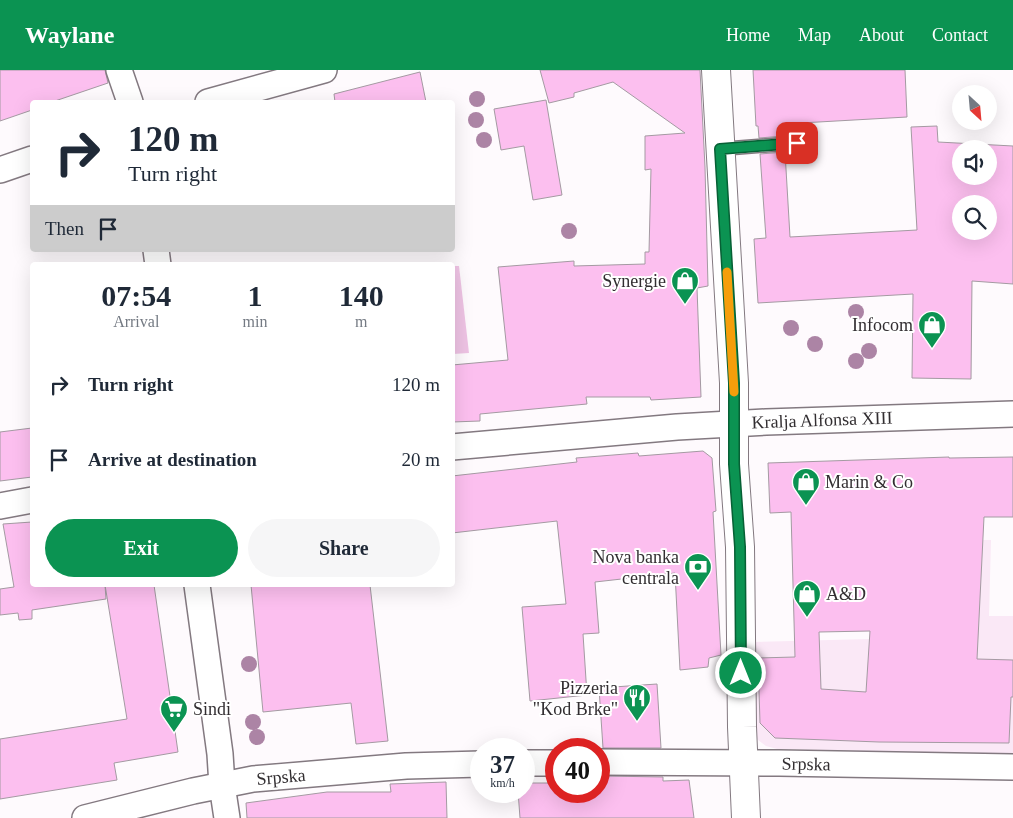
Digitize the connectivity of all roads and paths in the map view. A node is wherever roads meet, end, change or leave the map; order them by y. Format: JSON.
{"nodes":[{"id":1,"x":119,"y":70,"type":"edge"},
{"id":2,"x":324,"y":70,"type":"edge"},
{"id":3,"x":716,"y":70,"type":"edge"},
{"id":4,"x":129,"y":100,"type":"edge"},
{"id":5,"x":215,"y":100,"type":"edge"},
{"id":6,"x":797,"y":143,"type":"dead end"},
{"id":7,"x":720,"y":149,"type":"junction"},
{"id":8,"x":30,"y":160,"type":"edge"},
{"id":9,"x":0,"y":170,"type":"edge"},
{"id":10,"x":1013,"y":414,"type":"edge"},
{"id":11,"x":734,"y":424,"type":"junction"},
{"id":12,"x":455,"y":447,"type":"edge"},
{"id":13,"x":30,"y":500,"type":"edge"},
{"id":14,"x":0,"y":506,"type":"edge"},
{"id":15,"x":197,"y":587,"type":"edge"},
{"id":16,"x":610,"y":762,"type":"edge"},
{"id":17,"x":470,"y":764,"type":"edge"},
{"id":18,"x":743,"y":764,"type":"junction"},
{"id":19,"x":1013,"y":767,"type":"edge"},
{"id":20,"x":222,"y":785,"type":"junction"},
{"id":21,"x":85,"y":818,"type":"edge"},
{"id":22,"x":227,"y":818,"type":"edge"},
{"id":23,"x":746,"y":818,"type":"edge"}],
"edges":[{"from":1,"to":4,"type":"street"},
{"from":2,"to":5,"type":"street"},
{"from":3,"to":7,"type":"street"},
{"from":6,"to":7,"type":"lane"},
{"from":7,"to":11,"type":"street"},
{"from":8,"to":9,"type":"street"},
{"from":10,"to":11,"type":"street","name":"Kralja Alfonsa XIII"},
{"from":11,"to":12,"type":"street","name":"Kralja Alfonsa XIII"},
{"from":11,"to":18,"type":"street"},
{"from":13,"to":14,"type":"street"},
{"from":15,"to":20,"type":"street"},
{"from":16,"to":18,"type":"street","name":"Srpska"},
{"from":17,"to":20,"type":"street","name":"Srpska"},
{"from":18,"to":19,"type":"street","name":"Srpska"},
{"from":18,"to":23,"type":"street"},
{"from":20,"to":21,"type":"street","name":"Srpska"},
{"from":20,"to":22,"type":"street"}]}
